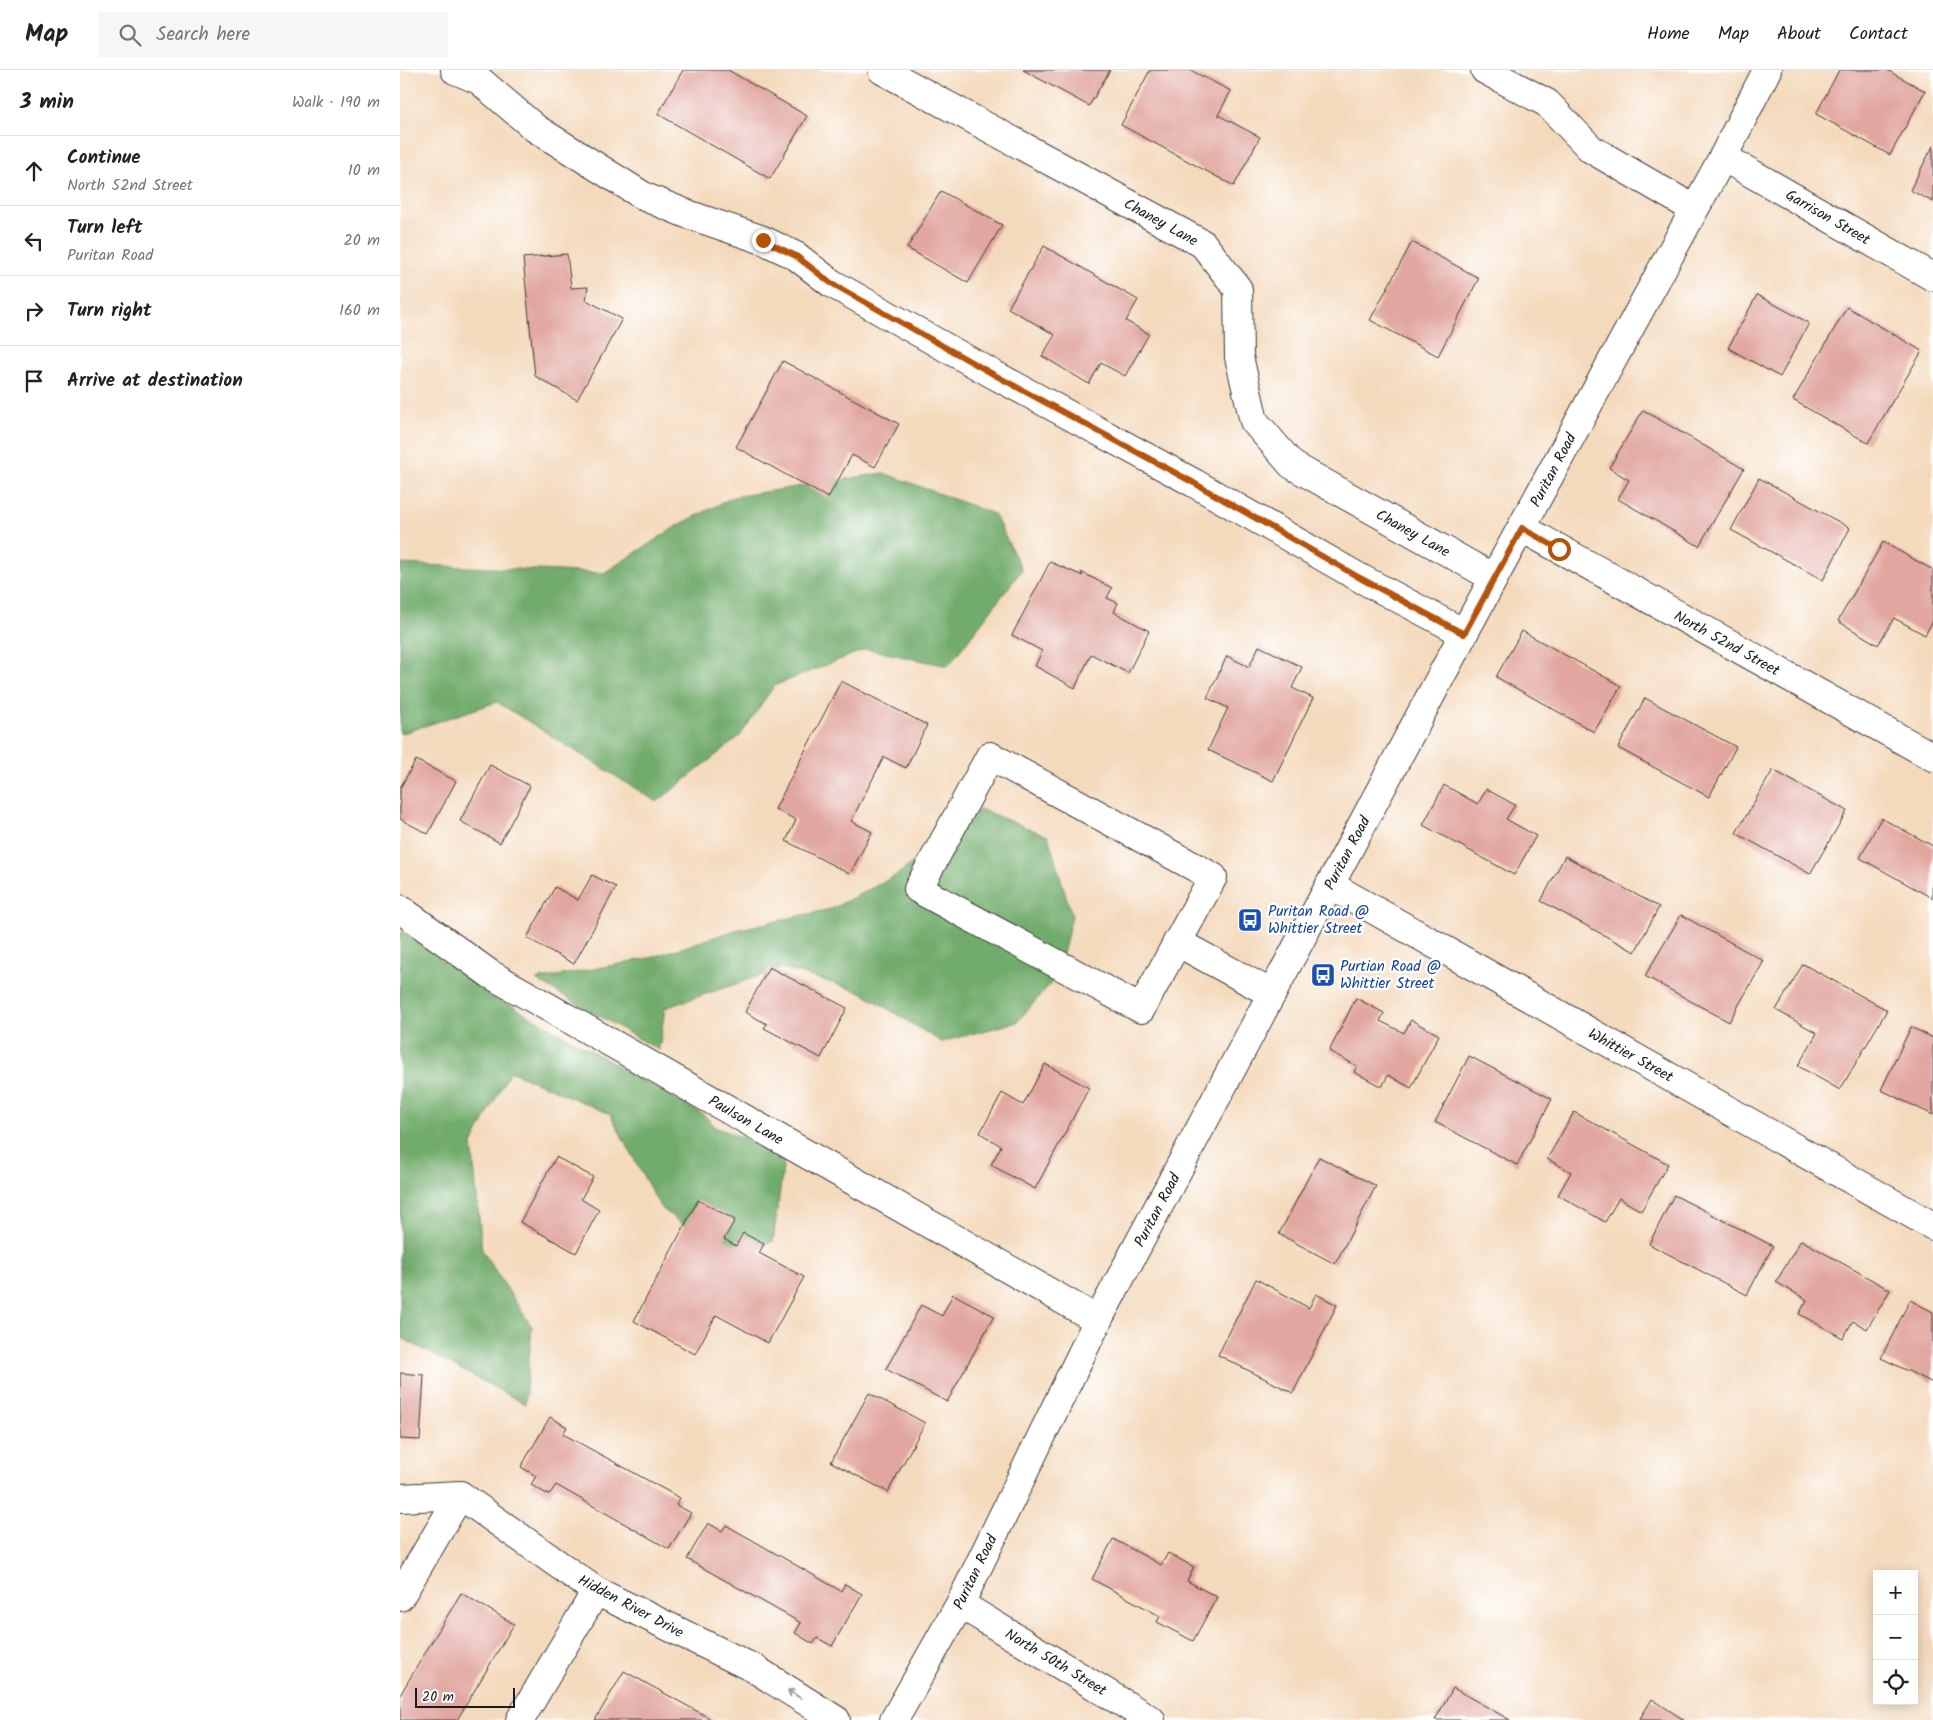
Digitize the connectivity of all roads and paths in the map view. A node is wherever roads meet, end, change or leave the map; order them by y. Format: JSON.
{"nodes":[{"id":1,"x":455,"y":70,"type":"edge"},
{"id":2,"x":882,"y":70,"type":"edge"},
{"id":3,"x":1485,"y":70,"type":"edge"},
{"id":4,"x":1767,"y":70,"type":"edge"},
{"id":5,"x":1723,"y":157,"type":"junction"},
{"id":6,"x":1694,"y":209,"type":"junction"},
{"id":7,"x":1933,"y":277,"type":"edge"},
{"id":8,"x":1522,"y":528,"type":"junction"},
{"id":9,"x":1494,"y":578,"type":"junction"},
{"id":10,"x":1464,"y":634,"type":"junction"},
{"id":11,"x":1933,"y":757,"type":"edge"},
{"id":12,"x":1330,"y":885,"type":"junction"},
{"id":13,"x":400,"y":908,"type":"edge"},
{"id":14,"x":1177,"y":942,"type":"junction"},
{"id":15,"x":1272,"y":994,"type":"junction"},
{"id":16,"x":1933,"y":1226,"type":"edge"},
{"id":17,"x":1098,"y":1320,"type":"junction"},
{"id":18,"x":460,"y":1496,"type":"junction"},
{"id":19,"x":400,"y":1498,"type":"edge"},
{"id":20,"x":596,"y":1591,"type":"junction"},
{"id":21,"x":400,"y":1597,"type":"edge"},
{"id":22,"x":960,"y":1604,"type":"junction"},
{"id":23,"x":520,"y":1720,"type":"edge"},
{"id":24,"x":836,"y":1720,"type":"edge"},
{"id":25,"x":894,"y":1720,"type":"edge"},
{"id":26,"x":1151,"y":1720,"type":"edge"}],
"edges":[{"from":1,"to":10,"type":"street"},
{"from":2,"to":9,"type":"street","name":"Chaney Lane"},
{"from":3,"to":6,"type":"street"},
{"from":4,"to":5,"type":"street","name":"Puritan Road"},
{"from":5,"to":6,"type":"street","name":"Puritan Road"},
{"from":5,"to":7,"type":"street","name":"Garrison Street"},
{"from":6,"to":8,"type":"street","name":"Puritan Road"},
{"from":8,"to":9,"type":"street","name":"Puritan Road"},
{"from":8,"to":11,"type":"street","name":"North 52nd Street"},
{"from":9,"to":10,"type":"street","name":"Puritan Road"},
{"from":10,"to":12,"type":"street","name":"Puritan Road"},
{"from":12,"to":15,"type":"street","name":"Puritan Road"},
{"from":12,"to":16,"type":"street","name":"Whittier Street"},
{"from":13,"to":17,"type":"street","name":"Paulson Lane"},
{"from":14,"to":14,"type":"street"},
{"from":14,"to":15,"type":"street"},
{"from":15,"to":17,"type":"street","name":"Puritan Road"},
{"from":17,"to":22,"type":"street","name":"Puritan Road"},
{"from":18,"to":19,"type":"street"},
{"from":18,"to":20,"type":"street","name":"Hidden River Drive"},
{"from":18,"to":21,"type":"street"},
{"from":20,"to":23,"type":"street"},
{"from":24,"to":20,"type":"street","name":"Hidden River Drive","one_way":true},
{"from":22,"to":25,"type":"street","name":"Puritan Road"},
{"from":22,"to":26,"type":"street","name":"North 50th Street"}]}
